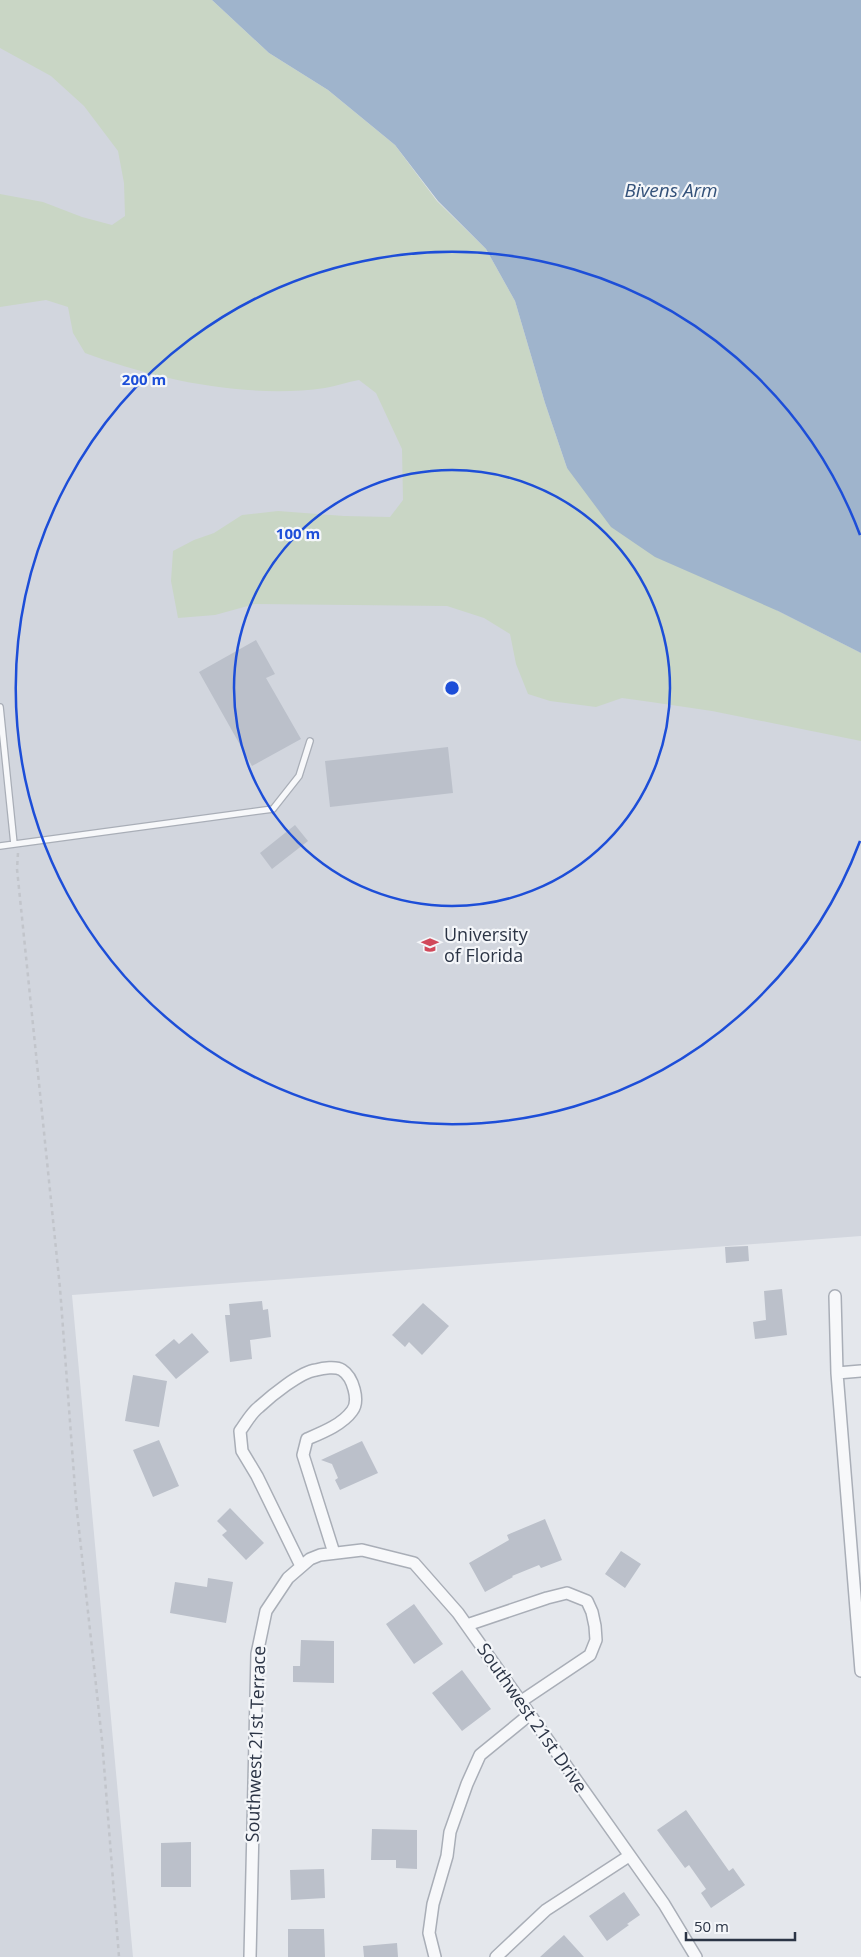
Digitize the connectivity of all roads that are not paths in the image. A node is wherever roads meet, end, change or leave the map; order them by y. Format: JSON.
{"nodes":[{"id":1,"x":0,"y":706,"type":"edge"},
{"id":2,"x":310,"y":741,"type":"dead end"},
{"id":3,"x":17,"y":844,"type":"junction"},
{"id":4,"x":0,"y":846,"type":"edge"},
{"id":5,"x":835,"y":1296,"type":"dead end"},
{"id":6,"x":861,"y":1371,"type":"edge"},
{"id":7,"x":837,"y":1373,"type":"junction"},
{"id":8,"x":334,"y":1553,"type":"junction"},
{"id":9,"x":320,"y":1554,"type":"joint"},
{"id":10,"x":302,"y":1566,"type":"junction"},
{"id":11,"x":858,"y":1605,"type":"edge"},
{"id":12,"x":467,"y":1625,"type":"junction"},
{"id":13,"x":861,"y":1671,"type":"edge"},
{"id":14,"x":520,"y":1702,"type":"junction"},
{"id":15,"x":529,"y":1715,"type":"junction"},
{"id":16,"x":629,"y":1856,"type":"junction"},
{"id":17,"x":250,"y":1957,"type":"edge"},
{"id":18,"x":435,"y":1957,"type":"edge"},
{"id":19,"x":496,"y":1957,"type":"edge"},
{"id":20,"x":696,"y":1957,"type":"edge"}],
"edges":[{"from":1,"to":3,"type":"lane"},
{"from":2,"to":3,"type":"lane"},
{"from":3,"to":4,"type":"lane"},
{"from":5,"to":7,"type":"street"},
{"from":6,"to":7,"type":"street"},
{"from":7,"to":11,"type":"street"},
{"from":8,"to":9,"type":"street","name":"Southwest 21st Drive"},
{"from":8,"to":10,"type":"street"},
{"from":8,"to":12,"type":"street","name":"Southwest 21st Drive"},
{"from":9,"to":10,"type":"street","name":"Southwest 21st Terrace"},
{"from":10,"to":17,"type":"street","name":"Southwest 21st Terrace"},
{"from":11,"to":13,"type":"street"},
{"from":12,"to":14,"type":"street","name":"Southwest 21st Drive"},
{"from":12,"to":14,"type":"street"},
{"from":14,"to":15,"type":"street","name":"Southwest 21st Drive"},
{"from":15,"to":16,"type":"street","name":"Southwest 21st Drive"},
{"from":15,"to":18,"type":"street"},
{"from":16,"to":19,"type":"street"},
{"from":16,"to":20,"type":"street","name":"Southwest 21st Drive"}]}
